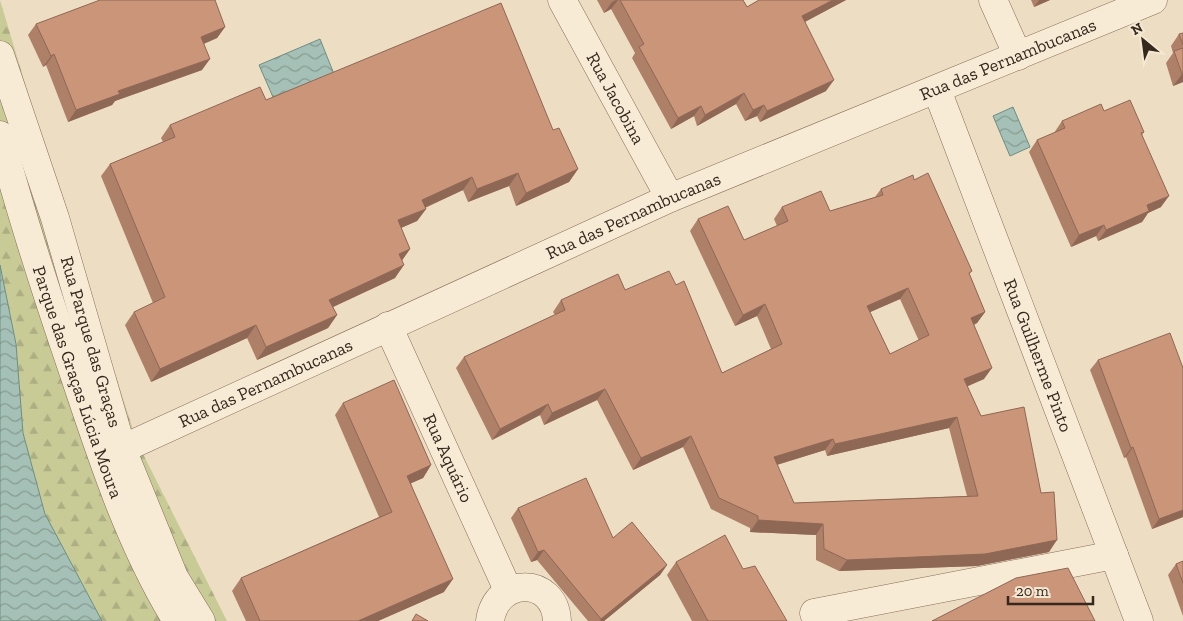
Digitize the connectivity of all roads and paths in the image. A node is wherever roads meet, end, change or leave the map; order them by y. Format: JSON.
{"nodes":[{"id":1,"x":562,"y":0,"type":"edge"},
{"id":2,"x":993,"y":0,"type":"edge"},
{"id":3,"x":1153,"y":0,"type":"edge"},
{"id":4,"x":0,"y":55,"type":"edge"},
{"id":5,"x":1018,"y":56,"type":"junction"},
{"id":6,"x":937,"y":90,"type":"junction"},
{"id":7,"x":0,"y":135,"type":"edge"},
{"id":8,"x":670,"y":198,"type":"junction"},
{"id":9,"x":388,"y":326,"type":"junction"},
{"id":10,"x":122,"y":449,"type":"junction"},
{"id":11,"x":1114,"y":555,"type":"junction"},
{"id":12,"x":508,"y":590,"type":"junction"},
{"id":13,"x":814,"y":613,"type":"dead end"},
{"id":14,"x":177,"y":621,"type":"edge"},
{"id":15,"x":201,"y":621,"type":"edge"},
{"id":16,"x":490,"y":621,"type":"edge"},
{"id":17,"x":558,"y":621,"type":"edge"},
{"id":18,"x":1139,"y":621,"type":"edge"}],
"edges":[{"from":1,"to":8,"type":"street","name":"Rua Jacobina"},
{"from":2,"to":5,"type":"street"},
{"from":3,"to":5,"type":"street","name":"Rua das Pernambucanas"},
{"from":4,"to":10,"type":"street","name":"Rua Parque das Graças"},
{"from":5,"to":6,"type":"street","name":"Rua das Pernambucanas"},
{"from":6,"to":8,"type":"street","name":"Rua das Pernambucanas"},
{"from":6,"to":11,"type":"street","name":"Rua Guilherme Pinto"},
{"from":7,"to":14,"type":"street","name":"Parque das Graças Lúcia Moura"},
{"from":8,"to":9,"type":"street","name":"Rua das Pernambucanas"},
{"from":9,"to":10,"type":"street","name":"Rua das Pernambucanas"},
{"from":9,"to":12,"type":"street","name":"Rua Aquário"},
{"from":10,"to":15,"type":"street","name":"Rua Parque das Graças"},
{"from":11,"to":13,"type":"street"},
{"from":11,"to":18,"type":"street","name":"Rua Guilherme Pinto"},
{"from":12,"to":16,"type":"street"},
{"from":12,"to":17,"type":"street"}]}
